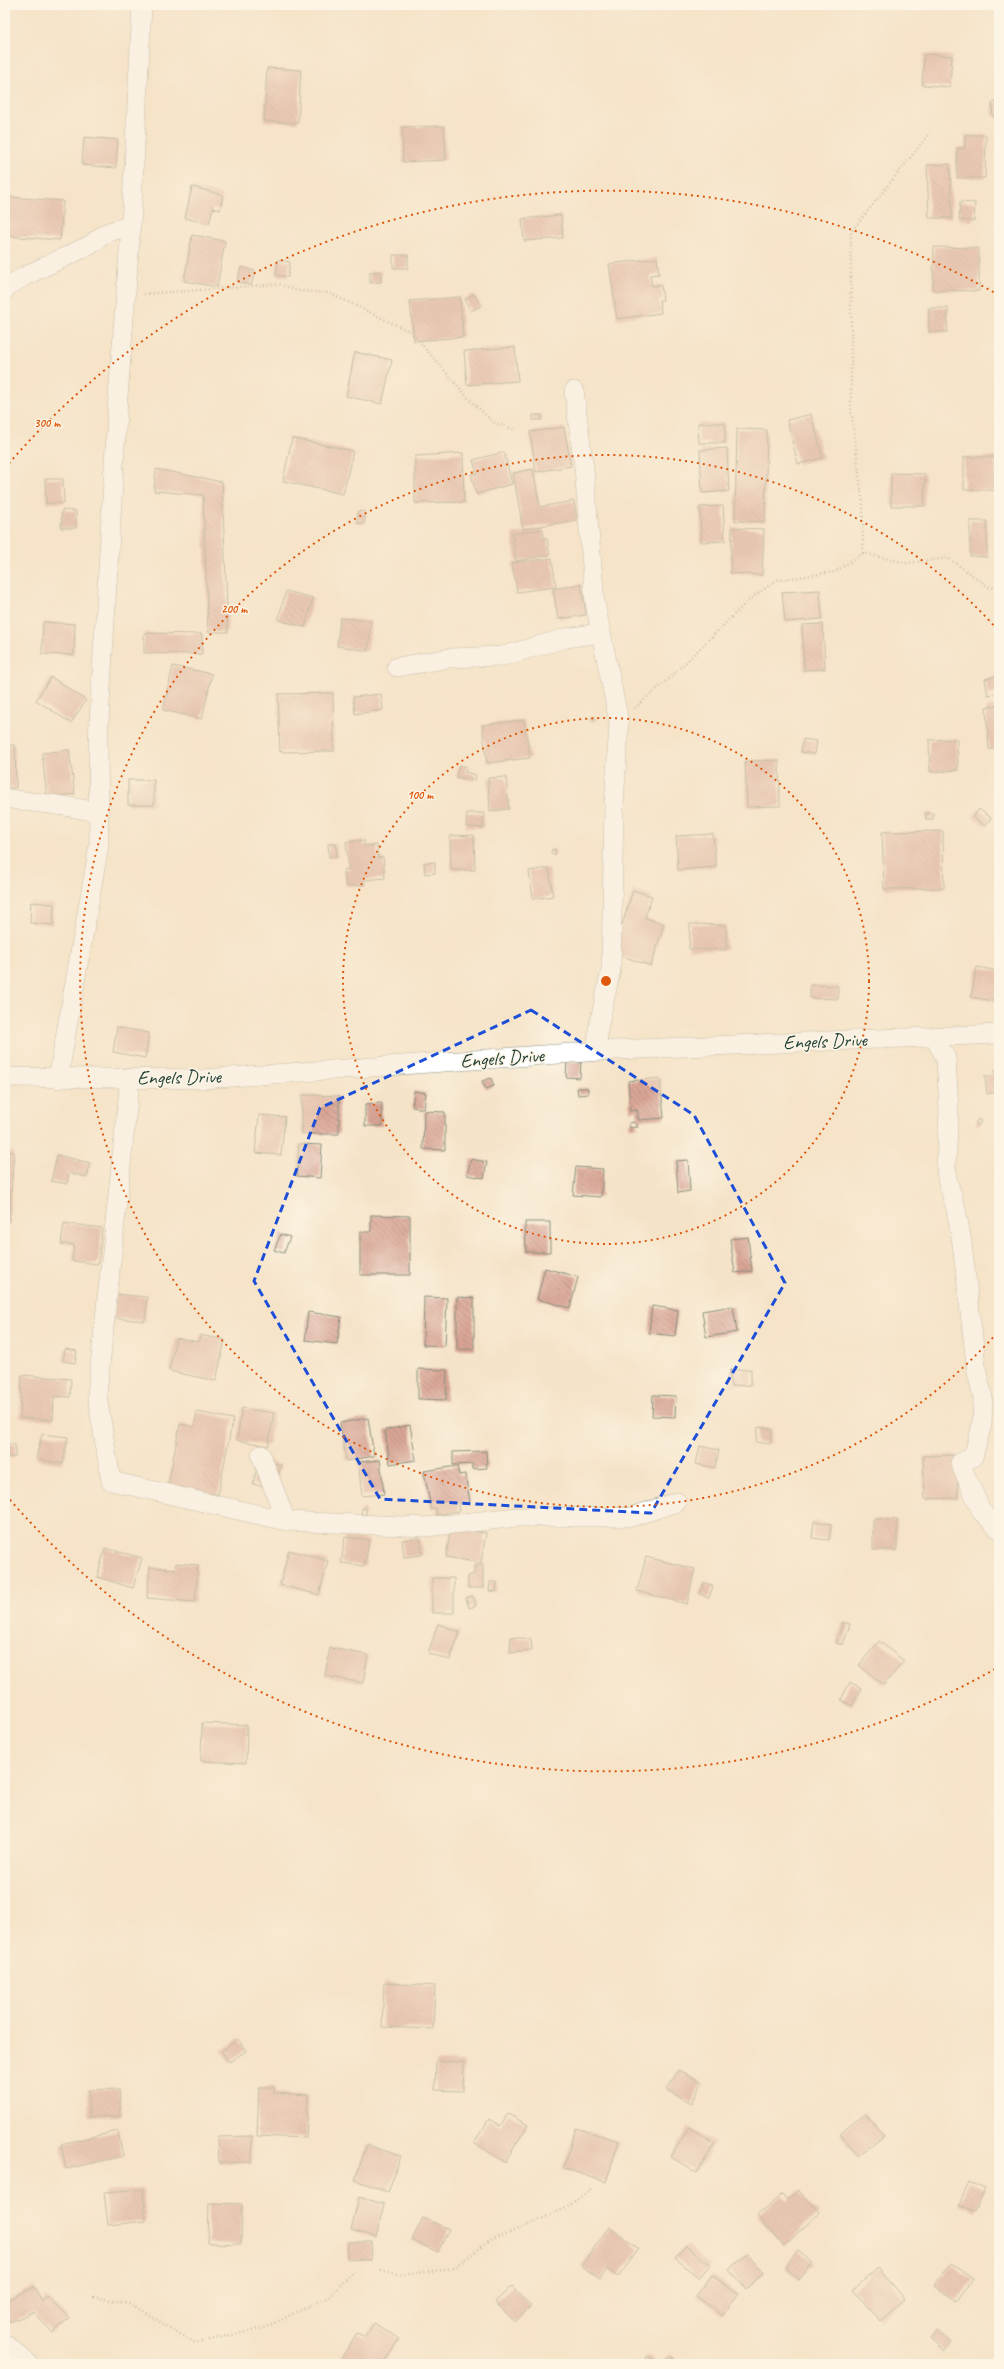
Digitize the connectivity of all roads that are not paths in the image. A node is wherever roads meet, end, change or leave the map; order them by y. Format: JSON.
{"nodes":[{"id":1,"x":142,"y":5,"type":"edge"},
{"id":2,"x":131,"y":226,"type":"junction"},
{"id":3,"x":5,"y":290,"type":"edge"},
{"id":4,"x":574,"y":391,"type":"dead end"},
{"id":5,"x":600,"y":633,"type":"junction"},
{"id":6,"x":397,"y":667,"type":"dead end"},
{"id":7,"x":5,"y":798,"type":"edge"},
{"id":8,"x":99,"y":813,"type":"junction"},
{"id":9,"x":999,"y":1034,"type":"edge"},
{"id":10,"x":934,"y":1037,"type":"junction"},
{"id":11,"x":597,"y":1051,"type":"junction"},
{"id":12,"x":5,"y":1077,"type":"edge"},
{"id":13,"x":58,"y":1079,"type":"junction"},
{"id":14,"x":130,"y":1079,"type":"junction"},
{"id":15,"x":261,"y":1455,"type":"dead end"},
{"id":16,"x":676,"y":1502,"type":"dead end"},
{"id":17,"x":286,"y":1521,"type":"junction"},
{"id":18,"x":999,"y":1529,"type":"edge"},
{"id":19,"x":5,"y":2344,"type":"edge"},
{"id":20,"x":29,"y":2364,"type":"edge"}],
"edges":[{"from":1,"to":2,"type":"street"},
{"from":2,"to":3,"type":"street"},
{"from":2,"to":8,"type":"street"},
{"from":4,"to":5,"type":"street"},
{"from":5,"to":6,"type":"street"},
{"from":5,"to":11,"type":"street"},
{"from":7,"to":8,"type":"street"},
{"from":8,"to":13,"type":"street"},
{"from":9,"to":10,"type":"street","name":"Engels Drive"},
{"from":10,"to":11,"type":"street","name":"Engels Drive"},
{"from":10,"to":18,"type":"street"},
{"from":11,"to":14,"type":"street","name":"Engels Drive"},
{"from":12,"to":13,"type":"street","name":"Engels Drive"},
{"from":13,"to":14,"type":"street","name":"Engels Drive"},
{"from":14,"to":17,"type":"street"},
{"from":15,"to":17,"type":"street"},
{"from":16,"to":17,"type":"street"},
{"from":19,"to":20,"type":"street"}]}
